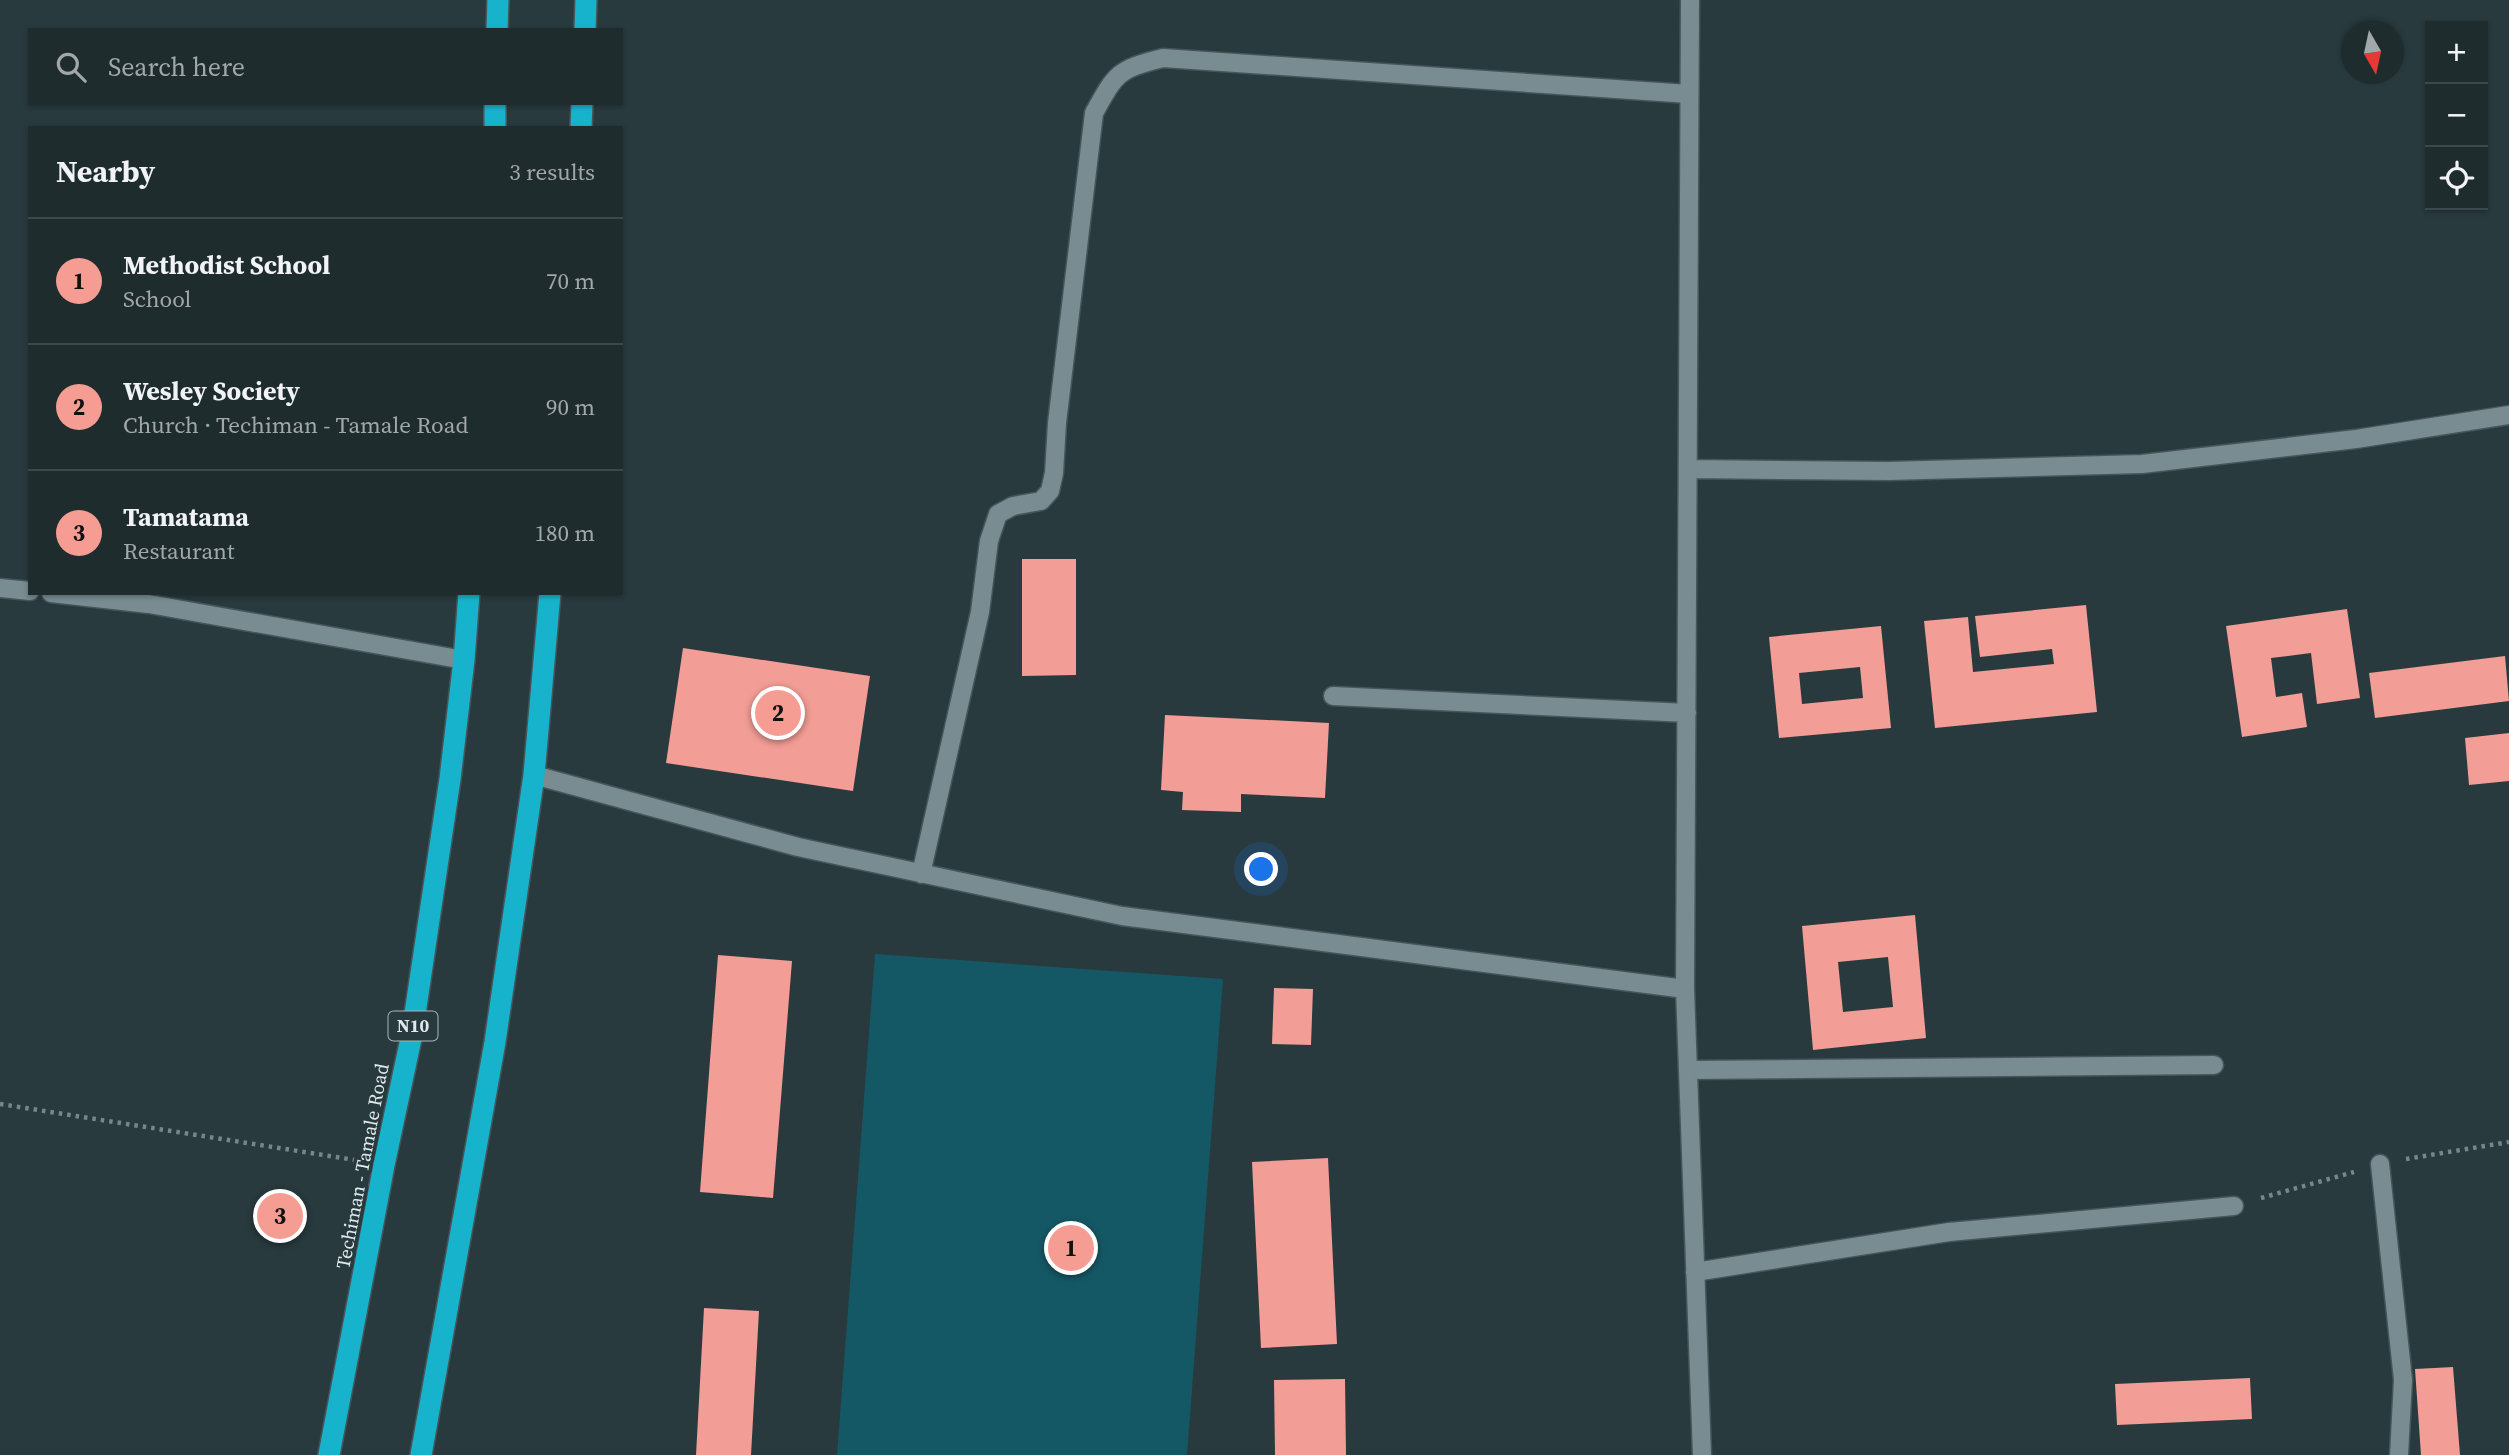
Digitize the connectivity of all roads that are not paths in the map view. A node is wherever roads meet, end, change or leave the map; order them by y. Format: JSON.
{"nodes":[{"id":1,"x":498,"y":0,"type":"edge"},
{"id":2,"x":586,"y":0,"type":"edge"},
{"id":3,"x":1690,"y":0,"type":"edge"},
{"id":4,"x":497,"y":28,"type":"edge"},
{"id":5,"x":585,"y":28,"type":"edge"},
{"id":6,"x":1689,"y":94,"type":"junction"},
{"id":7,"x":495,"y":105,"type":"edge"},
{"id":8,"x":582,"y":105,"type":"edge"},
{"id":9,"x":495,"y":126,"type":"edge"},
{"id":10,"x":581,"y":126,"type":"edge"},
{"id":11,"x":2509,"y":415,"type":"edge"},
{"id":12,"x":1689,"y":469,"type":"junction"},
{"id":13,"x":0,"y":588,"type":"edge"},
{"id":14,"x":28,"y":591,"type":"edge"},
{"id":15,"x":69,"y":595,"type":"edge"},
{"id":16,"x":469,"y":595,"type":"edge"},
{"id":17,"x":550,"y":595,"type":"edge"},
{"id":18,"x":464,"y":660,"type":"junction"},
{"id":19,"x":1333,"y":696,"type":"dead end"},
{"id":20,"x":1687,"y":713,"type":"junction"},
{"id":21,"x":534,"y":775,"type":"junction"},
{"id":22,"x":921,"y":874,"type":"junction"},
{"id":23,"x":1685,"y":989,"type":"junction"},
{"id":24,"x":2214,"y":1065,"type":"dead end"},
{"id":25,"x":1688,"y":1070,"type":"junction"},
{"id":26,"x":2380,"y":1164,"type":"dead end"},
{"id":27,"x":2234,"y":1206,"type":"dead end"},
{"id":28,"x":1695,"y":1272,"type":"junction"},
{"id":29,"x":329,"y":1455,"type":"edge"},
{"id":30,"x":421,"y":1455,"type":"edge"},
{"id":31,"x":1702,"y":1455,"type":"edge"},
{"id":32,"x":2399,"y":1455,"type":"edge"}],
"edges":[{"from":1,"to":4,"type":"highway"},
{"from":2,"to":5,"type":"highway"},
{"from":3,"to":6,"type":"street"},
{"from":6,"to":12,"type":"street"},
{"from":6,"to":22,"type":"street"},
{"from":7,"to":9,"type":"highway"},
{"from":8,"to":10,"type":"highway"},
{"from":11,"to":12,"type":"street"},
{"from":12,"to":20,"type":"street"},
{"from":13,"to":14,"type":"street"},
{"from":15,"to":18,"type":"street"},
{"from":16,"to":18,"type":"highway","name":"Techiman - Tamale Road","number":"N10"},
{"from":17,"to":21,"type":"highway"},
{"from":18,"to":29,"type":"highway","name":"Techiman - Tamale Road","number":"N10"},
{"from":19,"to":20,"type":"street"},
{"from":20,"to":23,"type":"street"},
{"from":21,"to":22,"type":"street"},
{"from":21,"to":30,"type":"highway"},
{"from":22,"to":23,"type":"street"},
{"from":23,"to":25,"type":"street"},
{"from":24,"to":25,"type":"street"},
{"from":25,"to":28,"type":"street"},
{"from":26,"to":32,"type":"street"},
{"from":27,"to":28,"type":"street"},
{"from":28,"to":31,"type":"street"}]}
